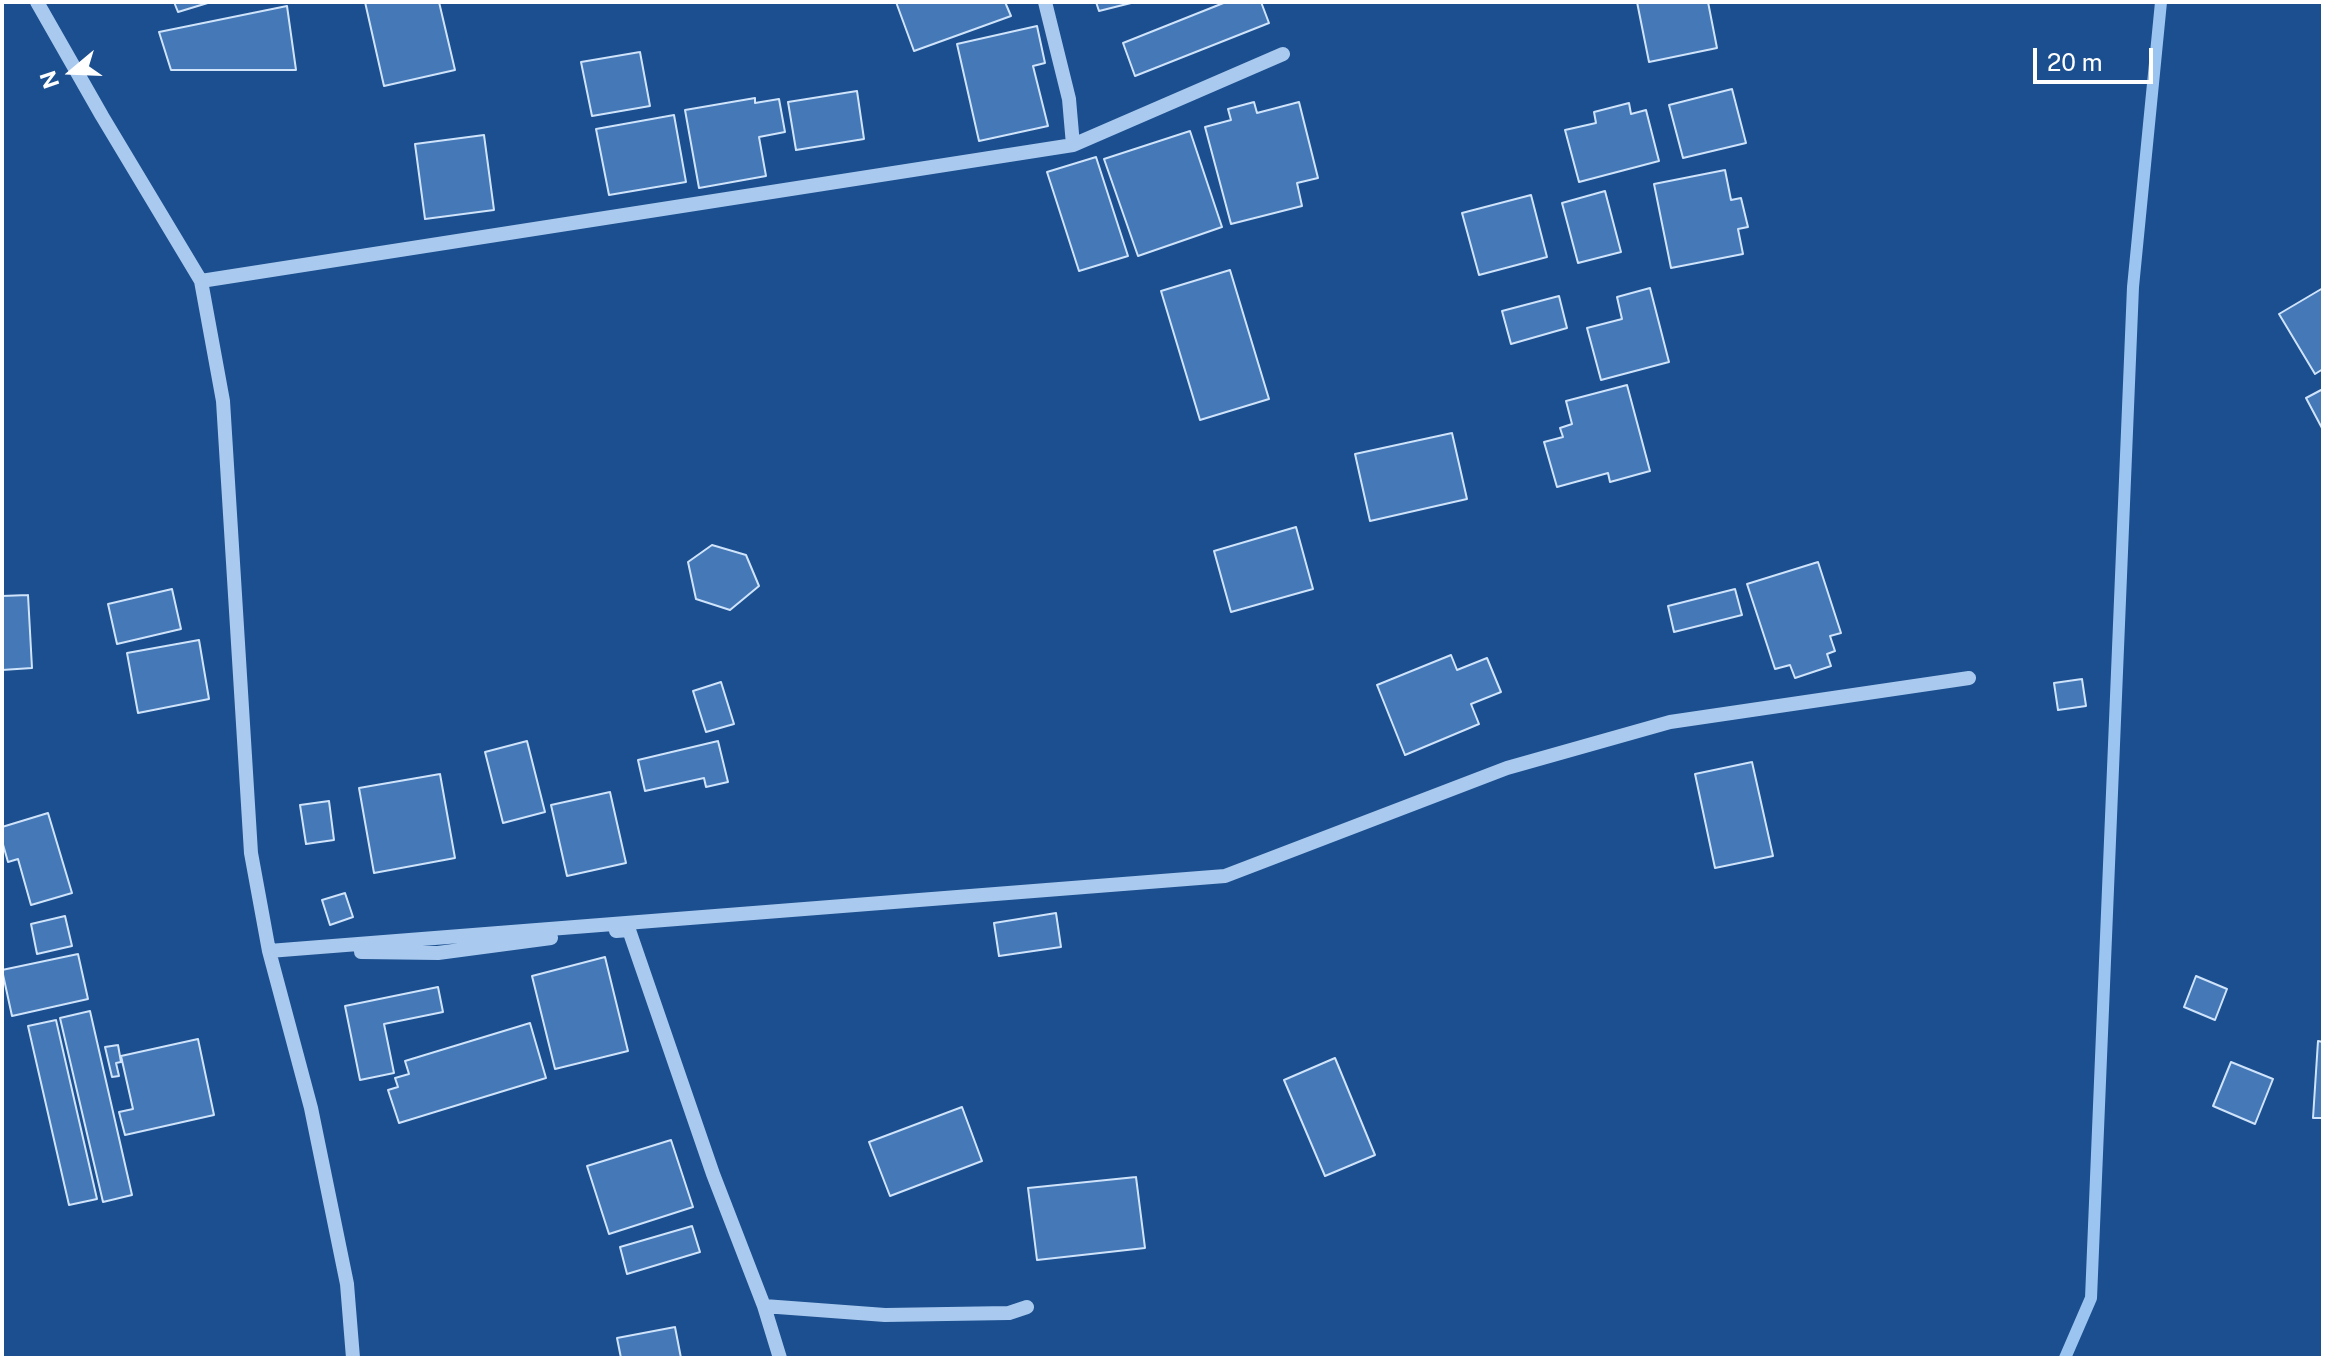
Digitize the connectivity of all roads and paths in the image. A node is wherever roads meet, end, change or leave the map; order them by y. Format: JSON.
{"nodes":[{"id":1,"x":37,"y":2,"type":"edge"},
{"id":2,"x":1045,"y":2,"type":"edge"},
{"id":3,"x":1283,"y":54,"type":"dead end"},
{"id":4,"x":1073,"y":145,"type":"junction"},
{"id":5,"x":201,"y":281,"type":"junction"},
{"id":6,"x":1969,"y":678,"type":"dead end"},
{"id":7,"x":269,"y":951,"type":"junction"},
{"id":8,"x":764,"y":1306,"type":"junction"},
{"id":9,"x":1027,"y":1307,"type":"dead end"},
{"id":10,"x":353,"y":1358,"type":"edge"},
{"id":11,"x":780,"y":1358,"type":"edge"}],
"edges":[{"from":1,"to":5,"type":"street"},
{"from":2,"to":4,"type":"street"},
{"from":3,"to":4,"type":"street"},
{"from":4,"to":5,"type":"street"},
{"from":5,"to":7,"type":"street"},
{"from":6,"to":7,"type":"street"},
{"from":7,"to":8,"type":"street"},
{"from":7,"to":10,"type":"street"},
{"from":8,"to":9,"type":"street"},
{"from":8,"to":11,"type":"street"}]}
